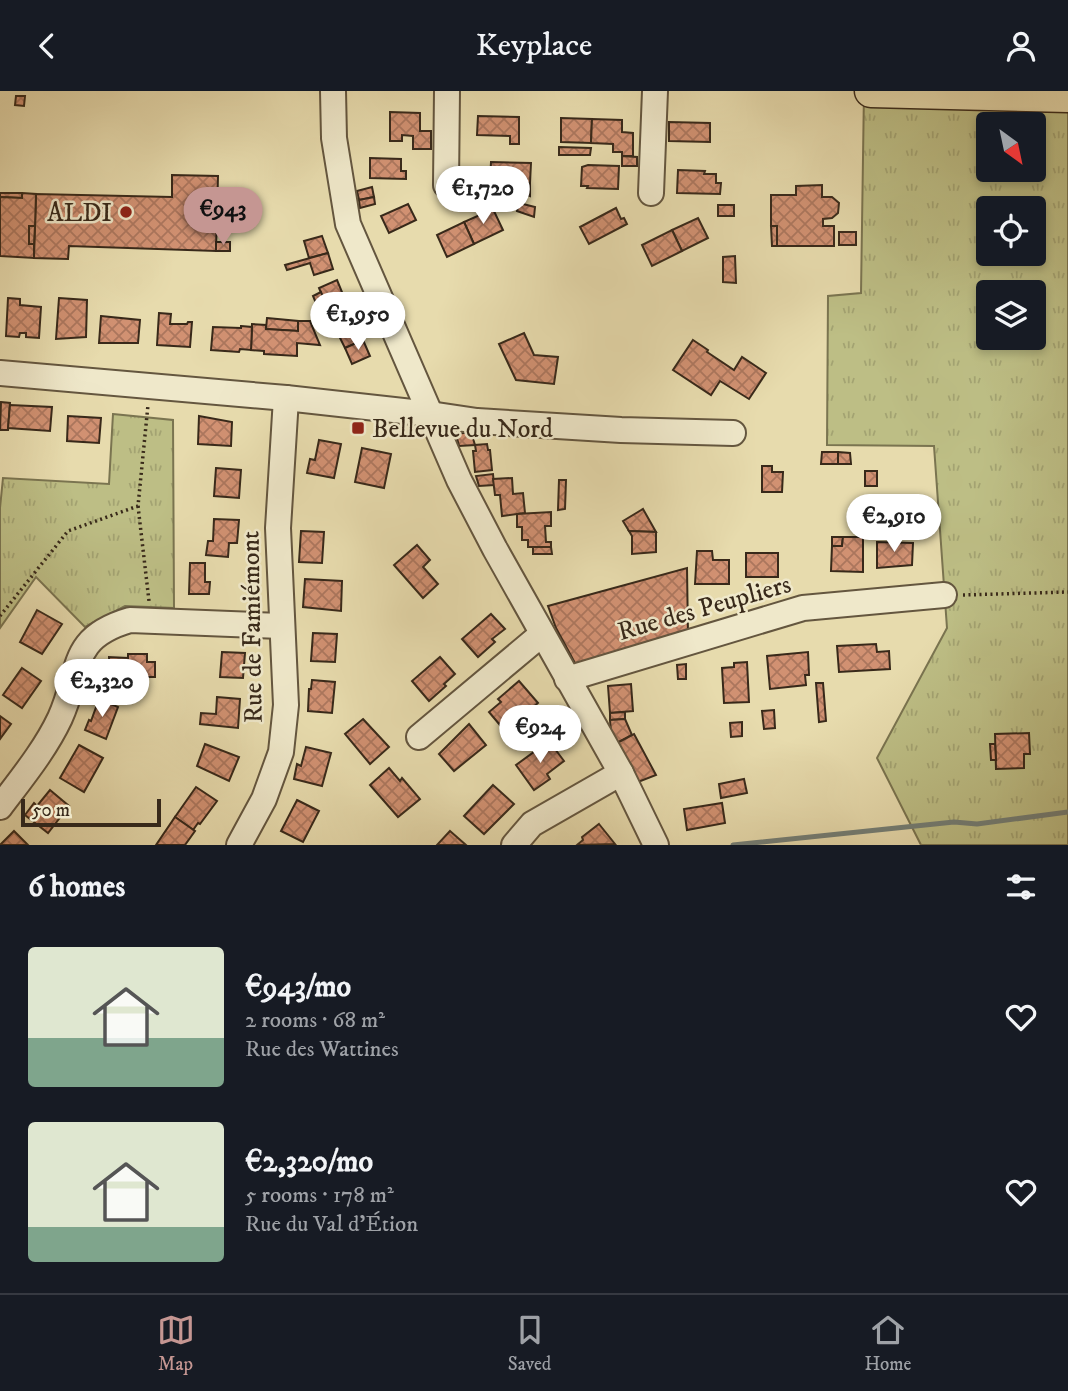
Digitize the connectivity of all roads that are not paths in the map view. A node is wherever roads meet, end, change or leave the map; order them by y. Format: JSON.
{"nodes":[{"id":1,"x":333,"y":91,"type":"edge"},
{"id":2,"x":447,"y":91,"type":"edge"},
{"id":3,"x":655,"y":91,"type":"edge"},
{"id":4,"x":871,"y":91,"type":"edge"},
{"id":5,"x":1068,"y":96,"type":"edge"},
{"id":6,"x":446,"y":185,"type":"dead end"},
{"id":7,"x":651,"y":193,"type":"dead end"},
{"id":8,"x":0,"y":373,"type":"edge"},
{"id":9,"x":286,"y":398,"type":"junction"},
{"id":10,"x":430,"y":414,"type":"junction"},
{"id":11,"x":733,"y":433,"type":"dead end"},
{"id":12,"x":944,"y":596,"type":"road end"},
{"id":13,"x":282,"y":626,"type":"junction"},
{"id":14,"x":542,"y":633,"type":"junction"},
{"id":15,"x":567,"y":679,"type":"junction"},
{"id":16,"x":419,"y":737,"type":"dead end"},
{"id":17,"x":621,"y":773,"type":"junction"},
{"id":18,"x":0,"y":807,"type":"edge"},
{"id":19,"x":239,"y":845,"type":"edge"},
{"id":20,"x":514,"y":845,"type":"edge"},
{"id":21,"x":656,"y":845,"type":"edge"}],
"edges":[{"from":1,"to":10,"type":"street"},
{"from":2,"to":6,"type":"street"},
{"from":3,"to":7,"type":"street"},
{"from":4,"to":5,"type":"main road"},
{"from":8,"to":9,"type":"street"},
{"from":9,"to":10,"type":"street"},
{"from":9,"to":13,"type":"street","name":"Rue de Famiémont"},
{"from":10,"to":11,"type":"street"},
{"from":10,"to":14,"type":"street"},
{"from":12,"to":15,"type":"street","name":"Rue des Peupliers"},
{"from":13,"to":18,"type":"street"},
{"from":13,"to":19,"type":"street","name":"Rue de Famiémont"},
{"from":14,"to":15,"type":"street"},
{"from":14,"to":16,"type":"street"},
{"from":15,"to":17,"type":"street"},
{"from":17,"to":20,"type":"street"},
{"from":17,"to":21,"type":"street"}]}
